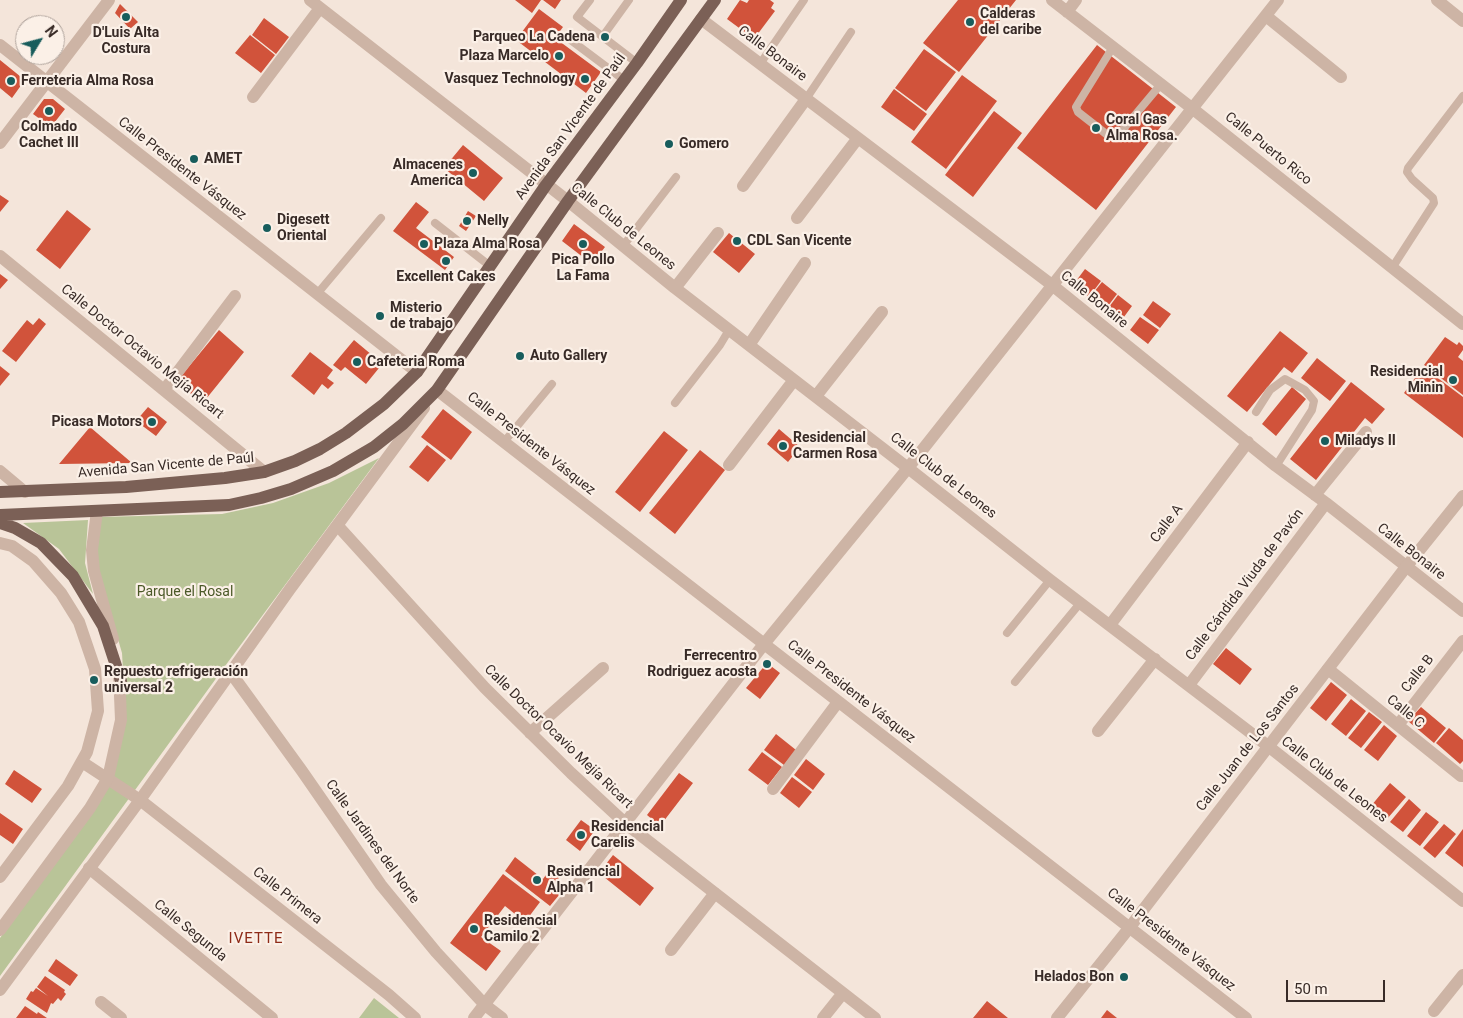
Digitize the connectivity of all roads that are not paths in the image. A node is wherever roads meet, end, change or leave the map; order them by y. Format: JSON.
{"nodes":[{"id":1,"x":109,"y":0,"type":"edge"},
{"id":2,"x":590,"y":0,"type":"edge"},
{"id":3,"x":629,"y":0,"type":"edge"},
{"id":4,"x":681,"y":0,"type":"edge"},
{"id":5,"x":715,"y":0,"type":"edge"},
{"id":6,"x":804,"y":0,"type":"edge"},
{"id":7,"x":1052,"y":0,"type":"edge"},
{"id":8,"x":1076,"y":0,"type":"edge"},
{"id":9,"x":1278,"y":0,"type":"edge"},
{"id":10,"x":1436,"y":0,"type":"edge"},
{"id":11,"x":315,"y":4,"type":"edge"},
{"id":12,"x":1067,"y":12,"type":"junction"},
{"id":13,"x":1266,"y":16,"type":"junction"},
{"id":14,"x":701,"y":19,"type":"junction"},
{"id":15,"x":1463,"y":21,"type":"edge"},
{"id":16,"x":851,"y":32,"type":"dead end"},
{"id":17,"x":603,"y":36,"type":"junction"},
{"id":18,"x":568,"y":38,"type":"dead end"},
{"id":19,"x":0,"y":44,"type":"edge"},
{"id":20,"x":1113,"y":47,"type":"junction"},
{"id":21,"x":637,"y":63,"type":"junction"},
{"id":22,"x":760,"y":64,"type":"junction"},
{"id":23,"x":1341,"y":77,"type":"dead end"},
{"id":24,"x":624,"y":80,"type":"junction"},
{"id":25,"x":46,"y":81,"type":"junction"},
{"id":26,"x":1160,"y":84,"type":"junction"},
{"id":27,"x":1463,"y":96,"type":"edge"},
{"id":28,"x":253,"y":97,"type":"dead end"},
{"id":29,"x":806,"y":99,"type":"junction"},
{"id":30,"x":1193,"y":109,"type":"junction"},
{"id":31,"x":858,"y":138,"type":"junction"},
{"id":32,"x":0,"y":143,"type":"edge"},
{"id":33,"x":676,"y":178,"type":"dead end"},
{"id":34,"x":546,"y":185,"type":"junction"},
{"id":35,"x":743,"y":186,"type":"dead end"},
{"id":36,"x":568,"y":201,"type":"junction"},
{"id":37,"x":381,"y":218,"type":"dead end"},
{"id":38,"x":798,"y":218,"type":"dead end"},
{"id":39,"x":435,"y":223,"type":"dead end"},
{"id":40,"x":718,"y":233,"type":"dead end"},
{"id":41,"x":623,"y":246,"type":"junction"},
{"id":42,"x":0,"y":256,"type":"edge"},
{"id":43,"x":805,"y":263,"type":"dead end"},
{"id":44,"x":490,"y":266,"type":"junction"},
{"id":45,"x":1392,"y":268,"type":"junction"},
{"id":46,"x":1052,"y":285,"type":"junction"},
{"id":47,"x":675,"y":288,"type":"junction"},
{"id":48,"x":317,"y":294,"type":"junction"},
{"id":49,"x":235,"y":296,"type":"dead end"},
{"id":50,"x":882,"y":312,"type":"dead end"},
{"id":51,"x":1463,"y":324,"type":"edge"},
{"id":52,"x":729,"y":330,"type":"junction"},
{"id":53,"x":748,"y":345,"type":"junction"},
{"id":54,"x":417,"y":372,"type":"junction"},
{"id":55,"x":794,"y":380,"type":"junction"},
{"id":56,"x":552,"y":384,"type":"dead end"},
{"id":57,"x":164,"y":390,"type":"junction"},
{"id":58,"x":437,"y":390,"type":"junction"},
{"id":59,"x":816,"y":396,"type":"junction"},
{"id":60,"x":675,"y":403,"type":"dead end"},
{"id":61,"x":1256,"y":412,"type":"dead end"},
{"id":62,"x":1366,"y":432,"type":"dead end"},
{"id":63,"x":504,"y":442,"type":"junction"},
{"id":64,"x":1248,"y":442,"type":"junction"},
{"id":65,"x":729,"y":465,"type":"dead end"},
{"id":66,"x":1276,"y":466,"type":"junction"},
{"id":67,"x":908,"y":468,"type":"junction"},
{"id":68,"x":0,"y":472,"type":"edge"},
{"id":69,"x":264,"y":472,"type":"junction"},
{"id":70,"x":0,"y":492,"type":"edge"},
{"id":71,"x":25,"y":492,"type":"junction"},
{"id":72,"x":1463,"y":496,"type":"edge"},
{"id":73,"x":1321,"y":499,"type":"junction"},
{"id":74,"x":97,"y":511,"type":"junction"},
{"id":75,"x":0,"y":515,"type":"edge"},
{"id":76,"x":0,"y":523,"type":"edge"},
{"id":77,"x":338,"y":526,"type":"junction"},
{"id":78,"x":0,"y":543,"type":"edge"},
{"id":79,"x":1406,"y":567,"type":"junction"},
{"id":80,"x":1050,"y":580,"type":"junction"},
{"id":81,"x":1080,"y":602,"type":"junction"},
{"id":82,"x":1463,"y":611,"type":"edge"},
{"id":83,"x":1110,"y":625,"type":"junction"},
{"id":84,"x":1007,"y":633,"type":"dead end"},
{"id":85,"x":1463,"y":641,"type":"edge"},
{"id":86,"x":764,"y":644,"type":"junction"},
{"id":87,"x":1155,"y":659,"type":"junction"},
{"id":88,"x":603,"y":668,"type":"dead end"},
{"id":89,"x":1328,"y":669,"type":"junction"},
{"id":90,"x":231,"y":673,"type":"junction"},
{"id":91,"x":120,"y":682,"type":"junction"},
{"id":92,"x":1015,"y":682,"type":"dead end"},
{"id":93,"x":1188,"y":685,"type":"junction"},
{"id":94,"x":838,"y":702,"type":"junction"},
{"id":95,"x":1398,"y":726,"type":"junction"},
{"id":96,"x":1098,"y":731,"type":"dead end"},
{"id":97,"x":530,"y":733,"type":"junction"},
{"id":98,"x":1268,"y":746,"type":"junction"},
{"id":99,"x":82,"y":762,"type":"junction"},
{"id":100,"x":1463,"y":776,"type":"edge"},
{"id":101,"x":108,"y":778,"type":"junction"},
{"id":102,"x":773,"y":789,"type":"dead end"},
{"id":103,"x":140,"y":800,"type":"junction"},
{"id":104,"x":625,"y":822,"type":"junction"},
{"id":105,"x":89,"y":868,"type":"junction"},
{"id":106,"x":0,"y":877,"type":"edge"},
{"id":107,"x":715,"y":893,"type":"junction"},
{"id":108,"x":1463,"y":901,"type":"edge"},
{"id":109,"x":1130,"y":926,"type":"junction"},
{"id":110,"x":0,"y":930,"type":"edge"},
{"id":111,"x":671,"y":950,"type":"dead end"},
{"id":112,"x":1463,"y":974,"type":"edge"},
{"id":113,"x":0,"y":990,"type":"edge"},
{"id":114,"x":843,"y":993,"type":"junction"},
{"id":115,"x":101,"y":1002,"type":"dead end"},
{"id":116,"x":485,"y":1005,"type":"junction"},
{"id":117,"x":1434,"y":1011,"type":"dead end"},
{"id":118,"x":121,"y":1018,"type":"edge"},
{"id":119,"x":272,"y":1018,"type":"edge"},
{"id":120,"x":415,"y":1018,"type":"edge"},
{"id":121,"x":474,"y":1018,"type":"edge"},
{"id":122,"x":502,"y":1018,"type":"edge"},
{"id":123,"x":823,"y":1018,"type":"edge"},
{"id":124,"x":875,"y":1018,"type":"edge"},
{"id":125,"x":1057,"y":1018,"type":"edge"},
{"id":126,"x":1246,"y":1018,"type":"edge"}],
"edges":[{"from":1,"to":25,"type":"street"},
{"from":2,"to":17,"type":"lane"},
{"from":3,"to":17,"type":"lane"},
{"from":4,"to":21,"type":"main road","name":"Avenida San Vicente de Paúl"},
{"from":5,"to":14,"type":"main road"},
{"from":6,"to":22,"type":"lane"},
{"from":7,"to":12,"type":"street","name":"Calle Puerto Rico"},
{"from":8,"to":12,"type":"street"},
{"from":9,"to":13,"type":"street"},
{"from":10,"to":15,"type":"street"},
{"from":11,"to":28,"type":"street"},
{"from":11,"to":34,"type":"street","name":"Calle Club de Leones"},
{"from":12,"to":20,"type":"street","name":"Calle Puerto Rico"},
{"from":13,"to":23,"type":"street"},
{"from":13,"to":30,"type":"street"},
{"from":14,"to":22,"type":"street","name":"Calle Bonaire"},
{"from":14,"to":36,"type":"main road"},
{"from":16,"to":29,"type":"lane"},
{"from":17,"to":21,"type":"lane"},
{"from":18,"to":24,"type":"lane"},
{"from":19,"to":25,"type":"street","name":"Calle Presidente Vásquez"},
{"from":20,"to":26,"type":"street","name":"Calle Puerto Rico"},
{"from":20,"to":26,"type":"lane"},
{"from":21,"to":24,"type":"main road","name":"Avenida San Vicente de Paúl"},
{"from":22,"to":29,"type":"street","name":"Calle Bonaire"},
{"from":24,"to":34,"type":"main road","name":"Avenida San Vicente de Paúl"},
{"from":25,"to":32,"type":"street"},
{"from":25,"to":48,"type":"street","name":"Calle Presidente Vásquez"},
{"from":26,"to":30,"type":"street","name":"Calle Puerto Rico"},
{"from":27,"to":45,"type":"lane"},
{"from":29,"to":31,"type":"street","name":"Calle Bonaire"},
{"from":29,"to":35,"type":"street"},
{"from":30,"to":45,"type":"street","name":"Calle Puerto Rico"},
{"from":30,"to":46,"type":"street"},
{"from":31,"to":38,"type":"street"},
{"from":31,"to":46,"type":"street","name":"Calle Bonaire"},
{"from":33,"to":41,"type":"lane"},
{"from":34,"to":36,"type":"street","name":"Calle Club de Leones"},
{"from":34,"to":44,"type":"main road","name":"Avenida San Vicente de Paúl"},
{"from":36,"to":41,"type":"street","name":"Calle Club de Leones"},
{"from":36,"to":58,"type":"main road"},
{"from":37,"to":48,"type":"lane"},
{"from":39,"to":44,"type":"lane"},
{"from":40,"to":47,"type":"street"},
{"from":41,"to":47,"type":"street","name":"Calle Club de Leones"},
{"from":42,"to":57,"type":"street","name":"Calle Doctor Octavio Mejía Ricart"},
{"from":43,"to":53,"type":"street"},
{"from":44,"to":54,"type":"main road","name":"Avenida San Vicente de Paúl"},
{"from":45,"to":51,"type":"street","name":"Calle Puerto Rico"},
{"from":46,"to":64,"type":"street","name":"Calle Bonaire"},
{"from":46,"to":67,"type":"street"},
{"from":47,"to":52,"type":"street","name":"Calle Club de Leones"},
{"from":48,"to":54,"type":"street","name":"Calle Presidente Vásquez"},
{"from":49,"to":57,"type":"street"},
{"from":50,"to":59,"type":"street"},
{"from":52,"to":53,"type":"street","name":"Calle Club de Leones"},
{"from":52,"to":60,"type":"lane"},
{"from":53,"to":55,"type":"street","name":"Calle Club de Leones"},
{"from":54,"to":69,"type":"main road","name":"Avenida San Vicente de Paúl"},
{"from":55,"to":59,"type":"street","name":"Calle Club de Leones"},
{"from":55,"to":65,"type":"street"},
{"from":56,"to":63,"type":"lane"},
{"from":57,"to":69,"type":"street","name":"Calle Doctor Octavio Mejía Ricart"},
{"from":58,"to":63,"type":"street","name":"Calle Presidente Vásquez"},
{"from":58,"to":74,"type":"main road"},
{"from":58,"to":77,"type":"street"},
{"from":59,"to":67,"type":"street","name":"Calle Club de Leones"},
{"from":61,"to":66,"type":"lane"},
{"from":62,"to":73,"type":"street","name":"Calle Cándida Viuda de Pavón"},
{"from":63,"to":86,"type":"street","name":"Calle Presidente Vásquez"},
{"from":64,"to":66,"type":"street","name":"Calle Bonaire"},
{"from":64,"to":83,"type":"street","name":"Calle A"},
{"from":66,"to":73,"type":"street","name":"Calle Bonaire"},
{"from":67,"to":80,"type":"street","name":"Calle Club de Leones"},
{"from":67,"to":86,"type":"street"},
{"from":68,"to":71,"type":"street"},
{"from":69,"to":71,"type":"main road","name":"Avenida San Vicente de Paúl"},
{"from":70,"to":71,"type":"main road","name":"Avenida San Vicente de Paúl"},
{"from":72,"to":79,"type":"street","name":"Calle Juan de Los Santos"},
{"from":73,"to":79,"type":"street","name":"Calle Bonaire"},
{"from":73,"to":93,"type":"street","name":"Calle Cándida Viuda de Pavón"},
{"from":74,"to":75,"type":"main road"},
{"from":74,"to":91,"type":"street"},
{"from":76,"to":91,"type":"main road"},
{"from":77,"to":90,"type":"street"},
{"from":77,"to":97,"type":"street","name":"Calle Doctor Ocavio Mejía Ricart"},
{"from":78,"to":99,"type":"street"},
{"from":79,"to":82,"type":"street","name":"Calle Bonaire"},
{"from":79,"to":89,"type":"street","name":"Calle Juan de Los Santos"},
{"from":80,"to":81,"type":"street","name":"Calle Club de Leones"},
{"from":80,"to":84,"type":"lane"},
{"from":81,"to":83,"type":"street","name":"Calle Club de Leones"},
{"from":81,"to":92,"type":"lane"},
{"from":83,"to":87,"type":"street","name":"Calle Club de Leones"},
{"from":85,"to":95,"type":"street","name":"Calle B"},
{"from":86,"to":94,"type":"street","name":"Calle Presidente Vásquez"},
{"from":86,"to":104,"type":"street"},
{"from":87,"to":93,"type":"street","name":"Calle Club de Leones"},
{"from":87,"to":96,"type":"street"},
{"from":88,"to":97,"type":"street"},
{"from":89,"to":95,"type":"street","name":"Calle C"},
{"from":89,"to":98,"type":"street","name":"Calle Juan de Los Santos"},
{"from":90,"to":103,"type":"street"},
{"from":90,"to":116,"type":"street","name":"Calle Jardines del Norte"},
{"from":91,"to":101,"type":"street"},
{"from":93,"to":98,"type":"street","name":"Calle Club de Leones"},
{"from":94,"to":102,"type":"street"},
{"from":94,"to":109,"type":"street","name":"Calle Presidente Vásquez"},
{"from":95,"to":100,"type":"street","name":"Calle C"},
{"from":97,"to":104,"type":"street","name":"Calle Doctor Ocavio Mejía Ricart"},
{"from":98,"to":108,"type":"street","name":"Calle Club de Leones"},
{"from":98,"to":109,"type":"street","name":"Calle Juan de Los Santos"},
{"from":99,"to":101,"type":"street","name":"Calle Primera"},
{"from":99,"to":106,"type":"street"},
{"from":101,"to":103,"type":"street","name":"Calle Primera"},
{"from":101,"to":110,"type":"street"},
{"from":103,"to":105,"type":"street"},
{"from":103,"to":120,"type":"street","name":"Calle Primera"},
{"from":104,"to":107,"type":"street","name":"Calle Doctor Ocavio Mejía Ricart"},
{"from":104,"to":116,"type":"street"},
{"from":105,"to":113,"type":"street"},
{"from":105,"to":119,"type":"street","name":"Calle Segunda"},
{"from":107,"to":111,"type":"street"},
{"from":107,"to":114,"type":"street","name":"Calle Doctor Ocavio Mejía Ricart"},
{"from":109,"to":125,"type":"street","name":"Calle Juan de Los Santos"},
{"from":109,"to":126,"type":"street","name":"Calle Presidente Vásquez"},
{"from":112,"to":117,"type":"street"},
{"from":114,"to":123,"type":"street"},
{"from":114,"to":124,"type":"street","name":"Calle Doctor Ocavio Mejía Ricart"},
{"from":115,"to":118,"type":"street"},
{"from":116,"to":121,"type":"street"},
{"from":116,"to":122,"type":"street","name":"Calle Jardines del Norte"}]}
